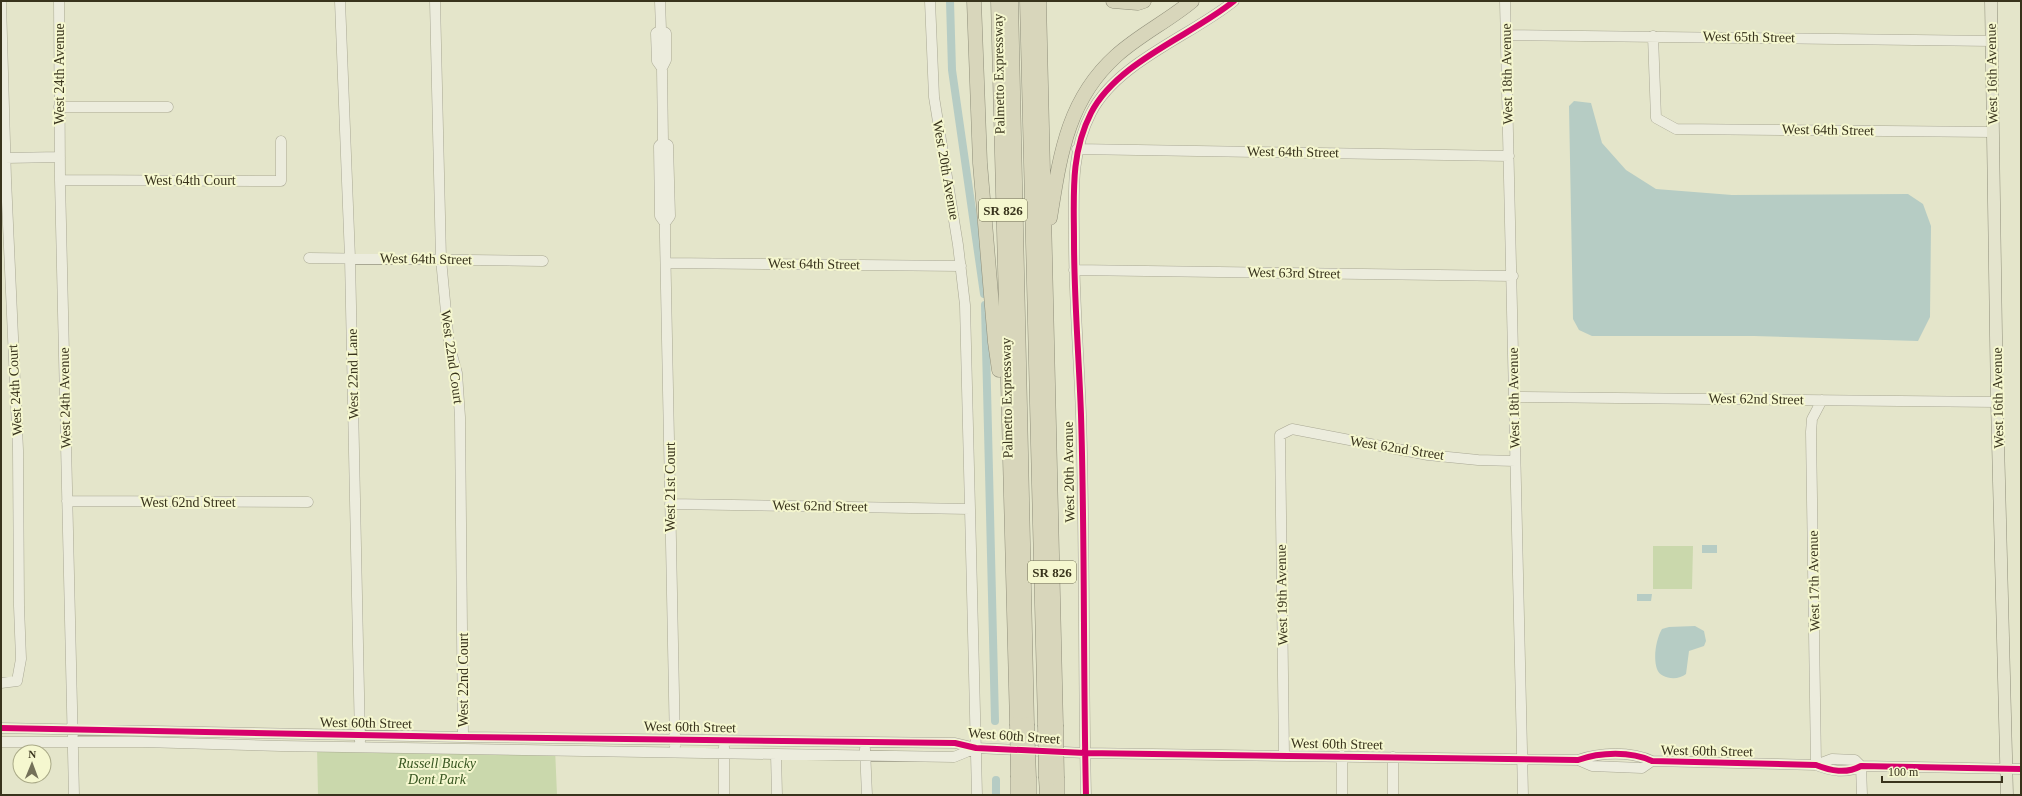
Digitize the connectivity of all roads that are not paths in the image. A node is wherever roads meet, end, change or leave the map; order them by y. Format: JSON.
{"nodes":[{"id":1,"x":59,"y":1,"type":"edge"},
{"id":2,"x":340,"y":1,"type":"edge"},
{"id":3,"x":435,"y":1,"type":"edge"},
{"id":4,"x":660,"y":1,"type":"edge"},
{"id":5,"x":930,"y":1,"type":"edge"},
{"id":6,"x":974,"y":1,"type":"edge"},
{"id":7,"x":998,"y":1,"type":"edge"},
{"id":8,"x":1011,"y":1,"type":"edge"},
{"id":9,"x":1026,"y":1,"type":"edge"},
{"id":10,"x":1039,"y":1,"type":"edge"},
{"id":11,"x":1113,"y":1,"type":"edge"},
{"id":12,"x":1144,"y":1,"type":"edge"},
{"id":13,"x":1192,"y":1,"type":"edge"},
{"id":14,"x":1234,"y":1,"type":"edge"},
{"id":15,"x":1505,"y":1,"type":"edge"},
{"id":16,"x":1991,"y":1,"type":"edge"},
{"id":17,"x":1,"y":3,"type":"edge"},
{"id":18,"x":1506,"y":35,"type":"junction"},
{"id":19,"x":1653,"y":36,"type":"junction"},
{"id":20,"x":1992,"y":41,"type":"junction"},
{"id":21,"x":2,"y":71,"type":"edge"},
{"id":22,"x":59,"y":107,"type":"junction"},
{"id":23,"x":168,"y":107,"type":"dead end"},
{"id":24,"x":1993,"y":132,"type":"junction"},
{"id":25,"x":281,"y":141,"type":"dead end"},
{"id":26,"x":1077,"y":149,"type":"junction"},
{"id":27,"x":1509,"y":156,"type":"junction"},
{"id":28,"x":60,"y":157,"type":"junction"},
{"id":29,"x":5,"y":158,"type":"junction"},
{"id":30,"x":3,"y":179,"type":"edge"},
{"id":31,"x":60,"y":180,"type":"junction"},
{"id":32,"x":1044,"y":254,"type":"junction"},
{"id":33,"x":310,"y":258,"type":"dead end"},
{"id":34,"x":350,"y":258,"type":"junction"},
{"id":35,"x":441,"y":259,"type":"junction"},
{"id":36,"x":543,"y":261,"type":"dead end"},
{"id":37,"x":666,"y":263,"type":"junction"},
{"id":38,"x":961,"y":266,"type":"junction"},
{"id":39,"x":1074,"y":270,"type":"junction"},
{"id":40,"x":1513,"y":276,"type":"junction"},
{"id":41,"x":1515,"y":397,"type":"junction"},
{"id":42,"x":1822,"y":400,"type":"junction"},
{"id":43,"x":1997,"y":402,"type":"junction"},
{"id":44,"x":1008,"y":419,"type":"junction"},
{"id":45,"x":1280,"y":435,"type":"joint"},
{"id":46,"x":1515,"y":461,"type":"junction"},
{"id":47,"x":67,"y":502,"type":"junction"},
{"id":48,"x":308,"y":502,"type":"dead end"},
{"id":49,"x":670,"y":504,"type":"junction"},
{"id":50,"x":970,"y":509,"type":"junction"},
{"id":51,"x":1,"y":683,"type":"edge"},
{"id":52,"x":1022,"y":724,"type":"junction"},
{"id":53,"x":1050,"y":725,"type":"junction"},
{"id":54,"x":1,"y":728,"type":"edge"},
{"id":55,"x":72,"y":730,"type":"junction"},
{"id":56,"x":267,"y":734,"type":"junction"},
{"id":57,"x":360,"y":735,"type":"junction"},
{"id":58,"x":463,"y":737,"type":"junction"},
{"id":59,"x":675,"y":739,"type":"junction"},
{"id":60,"x":724,"y":739,"type":"junction"},
{"id":61,"x":864,"y":741,"type":"junction"},
{"id":62,"x":1,"y":742,"type":"edge"},
{"id":63,"x":73,"y":742,"type":"junction"},
{"id":64,"x":248,"y":745,"type":"junction"},
{"id":65,"x":360,"y":747,"type":"junction"},
{"id":66,"x":976,"y":748,"type":"junction"},
{"id":67,"x":676,"y":752,"type":"junction"},
{"id":68,"x":723,"y":753,"type":"junction"},
{"id":69,"x":1085,"y":753,"type":"junction"},
{"id":70,"x":776,"y":754,"type":"junction"},
{"id":71,"x":866,"y":755,"type":"junction"},
{"id":72,"x":1284,"y":755,"type":"junction"},
{"id":73,"x":1342,"y":756,"type":"junction"},
{"id":74,"x":1392,"y":756,"type":"junction"},
{"id":75,"x":1522,"y":759,"type":"junction"},
{"id":76,"x":1816,"y":765,"type":"junction"},
{"id":77,"x":1861,"y":766,"type":"junction"},
{"id":78,"x":2006,"y":768,"type":"junction"},
{"id":79,"x":2021,"y":768,"type":"edge"},
{"id":80,"x":1023,"y":777,"type":"junction"},
{"id":81,"x":1052,"y":778,"type":"junction"},
{"id":82,"x":74,"y":795,"type":"edge"},
{"id":83,"x":724,"y":795,"type":"edge"},
{"id":84,"x":777,"y":795,"type":"edge"},
{"id":85,"x":867,"y":795,"type":"edge"},
{"id":86,"x":977,"y":795,"type":"edge"},
{"id":87,"x":1018,"y":795,"type":"edge"},
{"id":88,"x":1029,"y":795,"type":"edge"},
{"id":89,"x":1046,"y":795,"type":"edge"},
{"id":90,"x":1057,"y":795,"type":"edge"},
{"id":91,"x":1086,"y":795,"type":"edge"},
{"id":92,"x":1342,"y":795,"type":"edge"},
{"id":93,"x":1393,"y":795,"type":"edge"},
{"id":94,"x":1523,"y":795,"type":"edge"},
{"id":95,"x":1862,"y":795,"type":"edge"},
{"id":96,"x":2007,"y":795,"type":"edge"}],
"edges":[{"from":1,"to":22,"type":"street","name":"West 24th Avenue"},
{"from":2,"to":34,"type":"street","name":"West 22nd Lane"},
{"from":3,"to":35,"type":"street","name":"West 22nd Court"},
{"from":4,"to":37,"type":"street","name":"West 21st Court"},
{"from":5,"to":38,"type":"street","name":"West 20th Avenue"},
{"from":6,"to":44,"type":"highway"},
{"from":7,"to":44,"type":"highway","name":"Palmetto Expressway","number":"SR 826"},
{"from":8,"to":52,"type":"highway"},
{"from":9,"to":53,"type":"highway"},
{"from":10,"to":32,"type":"highway","number":"SR 826"},
{"from":11,"to":12,"type":"highway"},
{"from":13,"to":32,"type":"highway"},
{"from":14,"to":26,"type":"street","name":"West 20th Avenue"},
{"from":15,"to":18,"type":"street","name":"West 18th Avenue"},
{"from":16,"to":20,"type":"main road","name":"West 16th Avenue"},
{"from":17,"to":21,"type":"street","name":"West 24th Court"},
{"from":18,"to":19,"type":"street","name":"West 65th Street"},
{"from":18,"to":27,"type":"street","name":"West 18th Avenue"},
{"from":19,"to":20,"type":"street","name":"West 65th Street"},
{"from":19,"to":24,"type":"street","name":"West 64th Street"},
{"from":20,"to":24,"type":"main road","name":"West 16th Avenue"},
{"from":21,"to":29,"type":"street","name":"West 24th Court"},
{"from":22,"to":23,"type":"street"},
{"from":22,"to":28,"type":"street","name":"West 24th Avenue"},
{"from":24,"to":43,"type":"main road","name":"West 16th Avenue"},
{"from":25,"to":31,"type":"street","name":"West 64th Court"},
{"from":26,"to":27,"type":"street","name":"West 64th Street"},
{"from":26,"to":39,"type":"street","name":"West 20th Avenue"},
{"from":27,"to":40,"type":"street","name":"West 18th Avenue"},
{"from":28,"to":29,"type":"street"},
{"from":28,"to":31,"type":"street","name":"West 24th Avenue"},
{"from":29,"to":30,"type":"street","name":"West 24th Court"},
{"from":30,"to":51,"type":"street","name":"West 24th Court"},
{"from":31,"to":47,"type":"street","name":"West 24th Avenue"},
{"from":32,"to":53,"type":"highway","number":"SR 826"},
{"from":33,"to":34,"type":"street","name":"West 64th Street"},
{"from":34,"to":35,"type":"street","name":"West 64th Street"},
{"from":34,"to":57,"type":"street","name":"West 22nd Lane"},
{"from":35,"to":36,"type":"street","name":"West 64th Street"},
{"from":35,"to":58,"type":"street","name":"West 22nd Court"},
{"from":37,"to":38,"type":"street","name":"West 64th Street"},
{"from":37,"to":49,"type":"street","name":"West 21st Court"},
{"from":38,"to":50,"type":"street","name":"West 20th Avenue"},
{"from":39,"to":40,"type":"street","name":"West 63rd Street"},
{"from":39,"to":69,"type":"street","name":"West 20th Avenue"},
{"from":40,"to":41,"type":"street","name":"West 18th Avenue"},
{"from":41,"to":42,"type":"street","name":"West 62nd Street"},
{"from":41,"to":46,"type":"street","name":"West 18th Avenue"},
{"from":42,"to":43,"type":"street","name":"West 62nd Street"},
{"from":42,"to":76,"type":"street","name":"West 17th Avenue"},
{"from":43,"to":78,"type":"main road","name":"West 16th Avenue"},
{"from":44,"to":52,"type":"highway","name":"Palmetto Expressway","number":"SR 826"},
{"from":45,"to":46,"type":"street","name":"West 62nd Street"},
{"from":45,"to":72,"type":"street","name":"West 19th Avenue"},
{"from":46,"to":75,"type":"street","name":"West 18th Avenue"},
{"from":47,"to":48,"type":"street","name":"West 62nd Street"},
{"from":47,"to":55,"type":"street","name":"West 24th Avenue"},
{"from":49,"to":50,"type":"street","name":"West 62nd Street"},
{"from":49,"to":59,"type":"street","name":"West 21st Court"},
{"from":50,"to":66,"type":"street","name":"West 20th Avenue"},
{"from":52,"to":80,"type":"highway","name":"Palmetto Expressway","number":"SR 826","bridge":true},
{"from":53,"to":81,"type":"highway","number":"SR 826","bridge":true},
{"from":54,"to":55,"type":"street","name":"West 60th Street"},
{"from":55,"to":56,"type":"street","name":"West 60th Street"},
{"from":55,"to":63,"type":"street","name":"West 24th Avenue"},
{"from":56,"to":57,"type":"street","name":"West 60th Street"},
{"from":56,"to":64,"type":"street"},
{"from":57,"to":58,"type":"street","name":"West 60th Street"},
{"from":57,"to":65,"type":"street","name":"West 22nd Lane"},
{"from":58,"to":59,"type":"street","name":"West 60th Street"},
{"from":59,"to":60,"type":"street","name":"West 60th Street"},
{"from":59,"to":67,"type":"street","name":"West 21st Court"},
{"from":60,"to":61,"type":"street","name":"West 60th Street"},
{"from":60,"to":68,"type":"street"},
{"from":61,"to":66,"type":"street","name":"West 60th Street"},
{"from":61,"to":71,"type":"street"},
{"from":62,"to":63,"type":"street","name":"West 60th Street"},
{"from":63,"to":64,"type":"street","name":"West 60th Street"},
{"from":63,"to":82,"type":"street","name":"West 24th Avenue"},
{"from":64,"to":65,"type":"street","name":"West 60th Street"},
{"from":65,"to":67,"type":"street","name":"West 60th Street"},
{"from":66,"to":69,"type":"street","name":"West 60th Street"},
{"from":66,"to":71,"type":"street","name":"West 60th Street"},
{"from":66,"to":86,"type":"street","name":"West 20th Avenue"},
{"from":67,"to":68,"type":"street","name":"West 60th Street"},
{"from":68,"to":70,"type":"street","name":"West 60th Street"},
{"from":68,"to":83,"type":"street"},
{"from":69,"to":72,"type":"street","name":"West 60th Street"},
{"from":69,"to":91,"type":"street","name":"West 20th Avenue"},
{"from":70,"to":71,"type":"street","name":"West 60th Street"},
{"from":70,"to":84,"type":"street"},
{"from":71,"to":85,"type":"street"},
{"from":72,"to":73,"type":"street","name":"West 60th Street"},
{"from":73,"to":74,"type":"street","name":"West 60th Street"},
{"from":73,"to":92,"type":"street"},
{"from":74,"to":75,"type":"street","name":"West 60th Street"},
{"from":74,"to":93,"type":"street"},
{"from":75,"to":76,"type":"street","name":"West 60th Street"},
{"from":75,"to":94,"type":"street","name":"West 18th Avenue"},
{"from":76,"to":77,"type":"street","name":"West 60th Street"},
{"from":77,"to":78,"type":"street","name":"West 60th Street"},
{"from":77,"to":95,"type":"street"},
{"from":78,"to":79,"type":"street","name":"West 60th Street"},
{"from":78,"to":96,"type":"main road","name":"West 16th Avenue"},
{"from":80,"to":87,"type":"highway","name":"Palmetto Expressway","number":"SR 826"},
{"from":80,"to":88,"type":"highway"},
{"from":81,"to":89,"type":"highway"},
{"from":81,"to":90,"type":"highway","number":"SR 826"}]}
